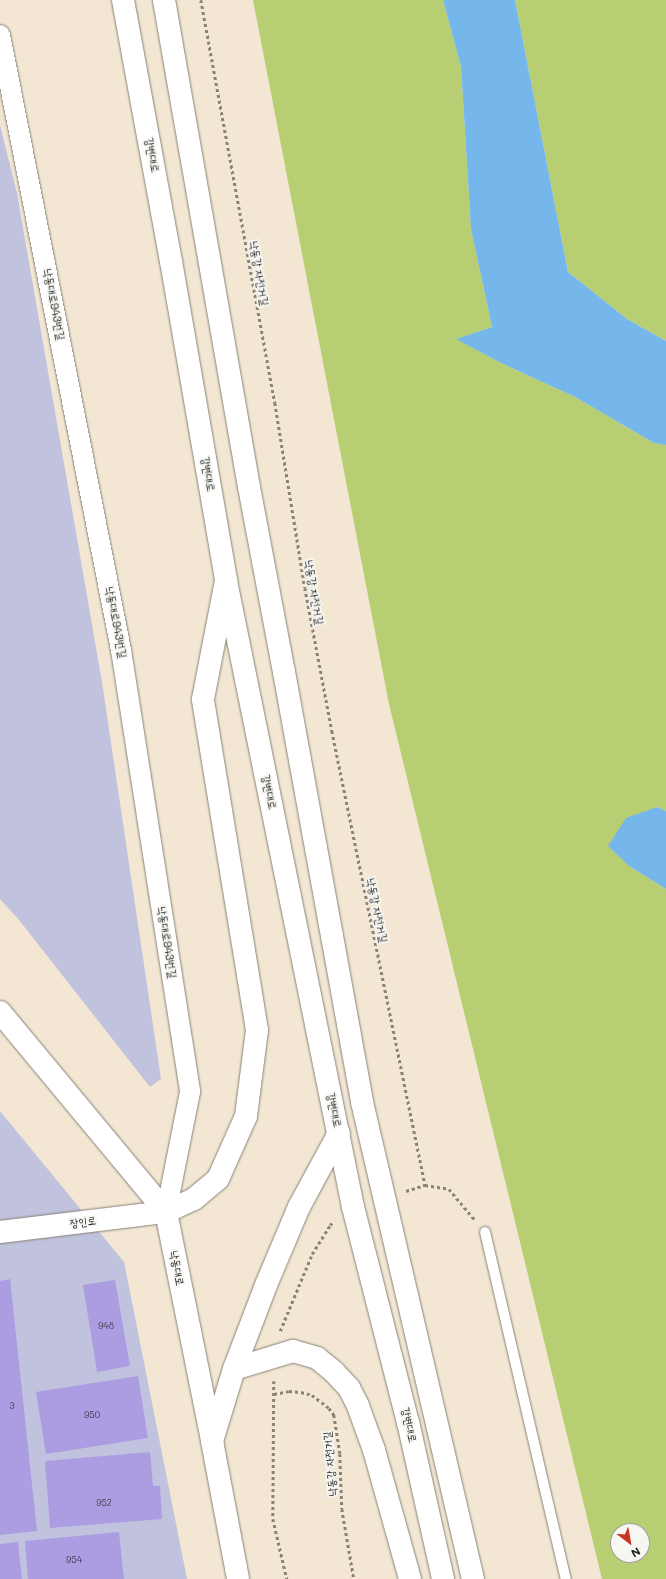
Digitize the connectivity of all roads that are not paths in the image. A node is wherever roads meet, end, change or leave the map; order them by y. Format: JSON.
{"nodes":[{"id":1,"x":123,"y":0,"type":"edge"},
{"id":2,"x":164,"y":0,"type":"edge"},
{"id":3,"x":0,"y":35,"type":"edge"},
{"id":4,"x":5,"y":86,"type":"edge"},
{"id":5,"x":226,"y":581,"type":"junction"},
{"id":6,"x":0,"y":1012,"type":"edge"},
{"id":7,"x":339,"y":1133,"type":"junction"},
{"id":8,"x":166,"y":1212,"type":"junction"},
{"id":9,"x":0,"y":1232,"type":"edge"},
{"id":10,"x":485,"y":1232,"type":"road end"},
{"id":11,"x":234,"y":1369,"type":"junction"},
{"id":12,"x":212,"y":1440,"type":"junction"},
{"id":13,"x":238,"y":1579,"type":"edge"},
{"id":14,"x":410,"y":1579,"type":"edge"},
{"id":15,"x":443,"y":1579,"type":"edge"},
{"id":16,"x":473,"y":1579,"type":"edge"},
{"id":17,"x":566,"y":1579,"type":"edge"}],
"edges":[{"from":1,"to":5,"type":"main road","name":"강변대로"},
{"from":2,"to":16,"type":"main road"},
{"from":3,"to":4,"type":"street","name":"낙동대로943번길"},
{"from":4,"to":8,"type":"street","name":"낙동대로943번길"},
{"from":5,"to":7,"type":"main road","name":"강변대로"},
{"from":5,"to":8,"type":"main road","name":"장인로"},
{"from":6,"to":8,"type":"main road","name":"낙동대로"},
{"from":7,"to":11,"type":"main road"},
{"from":7,"to":15,"type":"main road","name":"강변대로"},
{"from":8,"to":9,"type":"main road","name":"장인로"},
{"from":8,"to":12,"type":"main road","name":"낙동대로"},
{"from":10,"to":17,"type":"lane"},
{"from":11,"to":12,"type":"main road"},
{"from":11,"to":14,"type":"main road"},
{"from":12,"to":13,"type":"main road","name":"낙동대로"}]}
